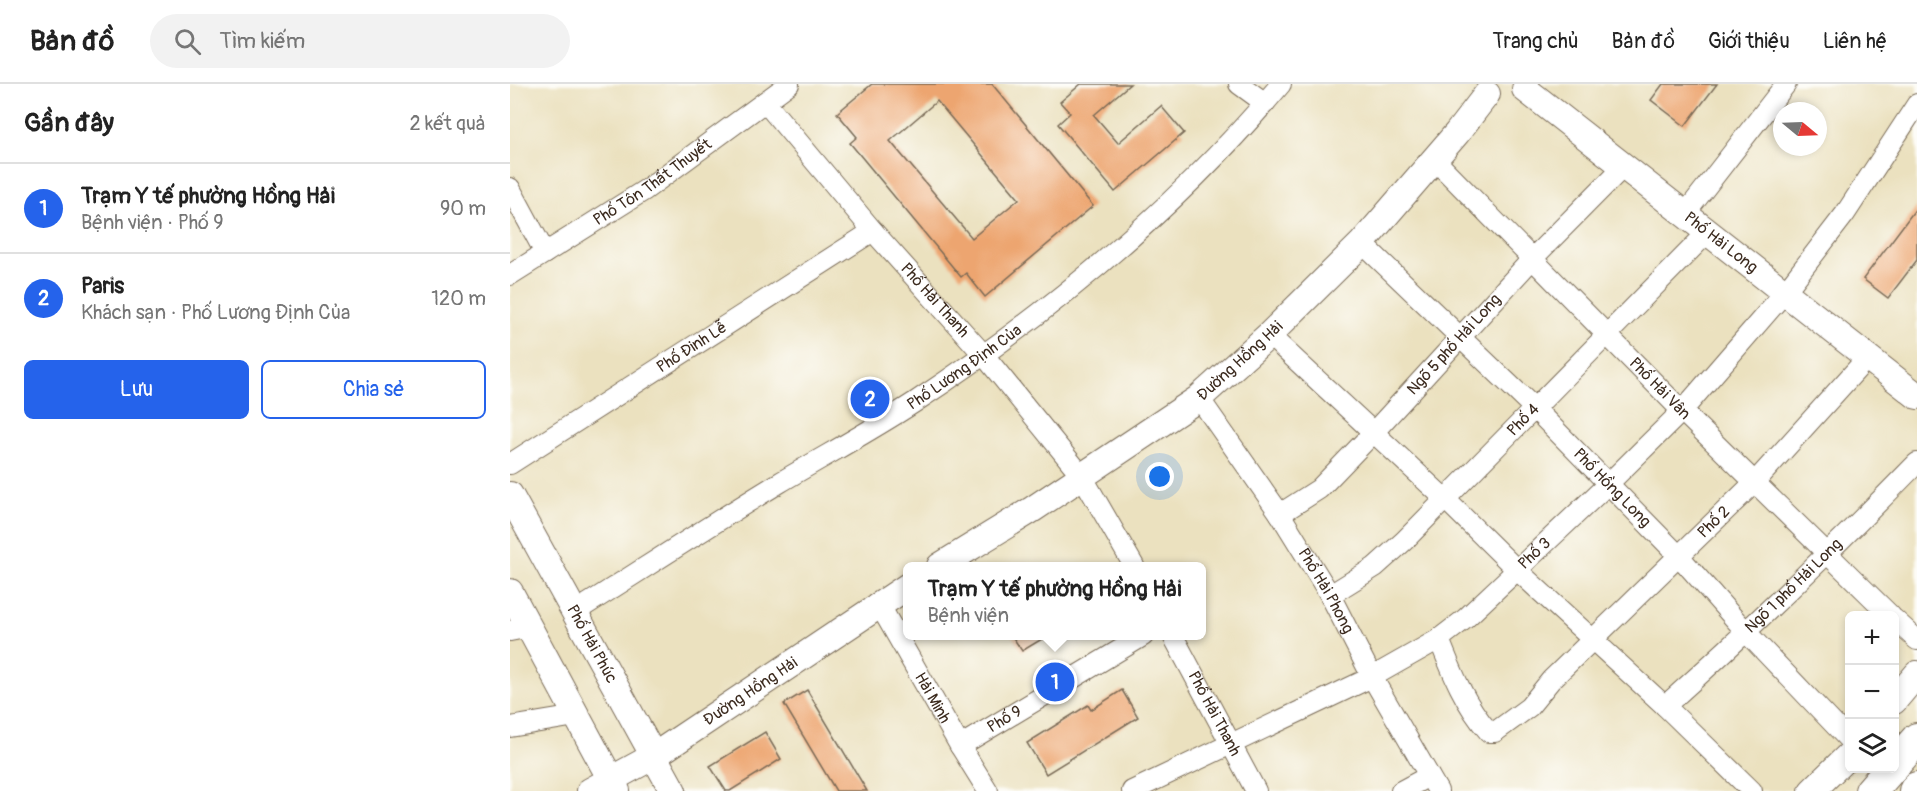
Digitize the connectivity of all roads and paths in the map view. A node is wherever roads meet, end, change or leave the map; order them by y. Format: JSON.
{"nodes":[{"id":1,"x":789,"y":84,"type":"edge"},
{"id":2,"x":1239,"y":84,"type":"edge"},
{"id":3,"x":1281,"y":84,"type":"edge"},
{"id":4,"x":1786,"y":84,"type":"edge"},
{"id":5,"x":1526,"y":86,"type":"edge"},
{"id":6,"x":1483,"y":89,"type":"edge"},
{"id":7,"x":765,"y":102,"type":"junction"},
{"id":8,"x":1265,"y":103,"type":"junction"},
{"id":9,"x":1917,"y":104,"type":"edge"},
{"id":10,"x":1434,"y":159,"type":"junction"},
{"id":11,"x":1624,"y":166,"type":"junction"},
{"id":12,"x":510,"y":188,"type":"edge"},
{"id":13,"x":1685,"y":214,"type":"junction"},
{"id":14,"x":873,"y":231,"type":"junction"},
{"id":15,"x":1708,"y":232,"type":"junction"},
{"id":16,"x":1362,"y":243,"type":"junction"},
{"id":17,"x":545,"y":253,"type":"junction"},
{"id":18,"x":1533,"y":258,"type":"junction"},
{"id":19,"x":510,"y":275,"type":"edge"},
{"id":20,"x":1785,"y":292,"type":"junction"},
{"id":21,"x":1608,"y":334,"type":"junction"},
{"id":22,"x":1269,"y":335,"type":"junction"},
{"id":23,"x":1459,"y":338,"type":"junction"},
{"id":24,"x":983,"y":354,"type":"junction"},
{"id":25,"x":1868,"y":357,"type":"junction"},
{"id":26,"x":1917,"y":396,"type":"edge"},
{"id":27,"x":1199,"y":398,"type":"junction"},
{"id":28,"x":1535,"y":408,"type":"junction"},
{"id":29,"x":1682,"y":411,"type":"junction"},
{"id":30,"x":1374,"y":432,"type":"junction"},
{"id":31,"x":1917,"y":463,"type":"edge"},
{"id":32,"x":510,"y":464,"type":"edge"},
{"id":33,"x":1083,"y":476,"type":"junction"},
{"id":34,"x":1755,"y":482,"type":"junction"},
{"id":35,"x":1608,"y":484,"type":"junction"},
{"id":36,"x":510,"y":495,"type":"edge"},
{"id":37,"x":1445,"y":499,"type":"junction"},
{"id":38,"x":1280,"y":514,"type":"junction"},
{"id":39,"x":1828,"y":555,"type":"junction"},
{"id":40,"x":1679,"y":556,"type":"junction"},
{"id":41,"x":948,"y":562,"type":"edge"},
{"id":42,"x":1131,"y":562,"type":"edge"},
{"id":43,"x":1517,"y":570,"type":"junction"},
{"id":44,"x":903,"y":589,"type":"edge"},
{"id":45,"x":510,"y":592,"type":"edge"},
{"id":46,"x":1330,"y":596,"type":"junction"},
{"id":47,"x":879,"y":604,"type":"junction"},
{"id":48,"x":1887,"y":611,"type":"edge"},
{"id":49,"x":575,"y":612,"type":"junction"},
{"id":50,"x":1899,"y":624,"type":"edge"},
{"id":51,"x":520,"y":629,"type":"edge"},
{"id":52,"x":1747,"y":633,"type":"junction"},
{"id":53,"x":1439,"y":639,"type":"junction"},
{"id":54,"x":1136,"y":640,"type":"edge"},
{"id":55,"x":1175,"y":640,"type":"edge"},
{"id":56,"x":1592,"y":640,"type":"junction"},
{"id":57,"x":1917,"y":640,"type":"edge"},
{"id":58,"x":1917,"y":674,"type":"edge"},
{"id":59,"x":1372,"y":677,"type":"junction"},
{"id":60,"x":1899,"y":695,"type":"edge"},
{"id":61,"x":1665,"y":706,"type":"junction"},
{"id":62,"x":576,"y":716,"type":"junction"},
{"id":63,"x":510,"y":727,"type":"edge"},
{"id":64,"x":1845,"y":736,"type":"edge"},
{"id":65,"x":1917,"y":739,"type":"edge"},
{"id":66,"x":1231,"y":743,"type":"junction"},
{"id":67,"x":960,"y":746,"type":"junction"},
{"id":68,"x":654,"y":756,"type":"junction"},
{"id":69,"x":1845,"y":759,"type":"edge"},
{"id":70,"x":1899,"y":759,"type":"edge"},
{"id":71,"x":1887,"y":773,"type":"edge"},
{"id":72,"x":1433,"y":784,"type":"edge"},
{"id":73,"x":606,"y":787,"type":"edge"},
{"id":74,"x":673,"y":791,"type":"edge"},
{"id":75,"x":988,"y":791,"type":"edge"},
{"id":76,"x":1132,"y":791,"type":"edge"},
{"id":77,"x":1256,"y":791,"type":"edge"},
{"id":78,"x":1401,"y":791,"type":"edge"},
{"id":79,"x":1752,"y":791,"type":"edge"},
{"id":80,"x":1812,"y":791,"type":"edge"},
{"id":81,"x":1871,"y":791,"type":"edge"}],
"edges":[{"from":1,"to":7,"type":"street","name":"Phố Tôn Thất Thuyết"},
{"from":2,"to":8,"type":"street"},
{"from":3,"to":8,"type":"street","name":"Phố Lương Định Của"},
{"from":4,"to":13,"type":"street"},
{"from":5,"to":6,"type":"street"},
{"from":5,"to":11,"type":"street","name":"Phố Hải Long"},
{"from":6,"to":10,"type":"street","name":"Đường Hồng Hải"},
{"from":7,"to":14,"type":"street","name":"Phố Hải Thanh"},
{"from":7,"to":17,"type":"street","name":"Phố Tôn Thất Thuyết"},
{"from":8,"to":24,"type":"street","name":"Phố Lương Định Của"},
{"from":9,"to":20,"type":"street","name":"Phố 3"},
{"from":10,"to":16,"type":"street","name":"Đường Hồng Hải"},
{"from":10,"to":18,"type":"street","name":"Phố Hải Vân"},
{"from":11,"to":13,"type":"street","name":"Phố Hải Long"},
{"from":11,"to":18,"type":"street","name":"Ngõ 5 phố Hải Long"},
{"from":12,"to":17,"type":"street"},
{"from":13,"to":15,"type":"street","name":"Phố Hải Long"},
{"from":14,"to":24,"type":"street","name":"Phố Hải Thanh"},
{"from":14,"to":32,"type":"street","name":"Phố Đinh Lễ"},
{"from":15,"to":20,"type":"street","name":"Phố Hải Long"},
{"from":15,"to":21,"type":"street","name":"Phố 4"},
{"from":16,"to":22,"type":"street","name":"Đường Hồng Hải"},
{"from":16,"to":23,"type":"street","name":"Phố Hồng Long"},
{"from":17,"to":19,"type":"street","name":"Phố Tôn Thất Thuyết"},
{"from":18,"to":21,"type":"street","name":"Phố Hải Vân"},
{"from":18,"to":23,"type":"street","name":"Ngõ 5 phố Hải Long"},
{"from":20,"to":25,"type":"street","name":"Phố Hải Long"},
{"from":20,"to":29,"type":"street","name":"Phố 3"},
{"from":21,"to":28,"type":"street","name":"Phố 4"},
{"from":21,"to":29,"type":"street","name":"Phố Hải Vân"},
{"from":22,"to":27,"type":"street","name":"Đường Hồng Hải"},
{"from":22,"to":30,"type":"street"},
{"from":23,"to":28,"type":"street","name":"Phố Hồng Long"},
{"from":23,"to":30,"type":"street","name":"Ngõ 5 phố Hải Long"},
{"from":24,"to":33,"type":"street","name":"Phố Hải Thanh"},
{"from":24,"to":49,"type":"street","name":"Phố Lương Định Của"},
{"from":25,"to":26,"type":"street","name":"Phố Hải Long"},
{"from":25,"to":34,"type":"street","name":"Phố 2"},
{"from":27,"to":33,"type":"street","name":"Đường Hồng Hải"},
{"from":27,"to":38,"type":"street","name":"Phố Hải Phong"},
{"from":28,"to":35,"type":"street","name":"Phố Hồng Long"},
{"from":28,"to":37,"type":"street","name":"Phố 4"},
{"from":29,"to":34,"type":"street","name":"Phố Hải Vân"},
{"from":29,"to":35,"type":"street","name":"Phố 3"},
{"from":30,"to":37,"type":"street"},
{"from":30,"to":38,"type":"street","name":"Ngõ 5 phố Hải Long"},
{"from":31,"to":39,"type":"street","name":"Ngõ 1 phố Hải Long"},
{"from":33,"to":41,"type":"street","name":"Đường Hồng Hải"},
{"from":33,"to":42,"type":"street","name":"Phố Hải Thanh"},
{"from":34,"to":39,"type":"street","name":"Phố Hải Vân"},
{"from":34,"to":40,"type":"street","name":"Phố 2"},
{"from":35,"to":40,"type":"street","name":"Phố Hồng Long"},
{"from":35,"to":43,"type":"street","name":"Phố 3"},
{"from":36,"to":49,"type":"street","name":"Phố Hải Phúc"},
{"from":37,"to":43,"type":"street"},
{"from":37,"to":46,"type":"street","name":"Phố 4"},
{"from":38,"to":46,"type":"street","name":"Phố Hải Phong"},
{"from":39,"to":48,"type":"street","name":"Phố Hải Vân"},
{"from":39,"to":52,"type":"street","name":"Ngõ 1 phố Hải Long"},
{"from":40,"to":52,"type":"street","name":"Phố Hồng Long"},
{"from":40,"to":56,"type":"street","name":"Phố 2"},
{"from":43,"to":53,"type":"street","name":"Phố 3"},
{"from":43,"to":56,"type":"street"},
{"from":44,"to":47,"type":"street","name":"Đường Hồng Hải"},
{"from":45,"to":51,"type":"street"},
{"from":46,"to":59,"type":"street","name":"Phố Hải Phong"},
{"from":47,"to":67,"type":"street","name":"Hải Minh"},
{"from":47,"to":68,"type":"street","name":"Đường Hồng Hải"},
{"from":49,"to":68,"type":"street","name":"Phố Hải Phúc"},
{"from":50,"to":57,"type":"street"},
{"from":51,"to":62,"type":"street"},
{"from":52,"to":61,"type":"street","name":"Ngõ 1 phố Hải Long"},
{"from":52,"to":64,"type":"street","name":"Phố Hồng Long"},
{"from":53,"to":56,"type":"street","name":"Phố 2"},
{"from":53,"to":59,"type":"street","name":"Phố 3"},
{"from":54,"to":67,"type":"street","name":"Phố 9"},
{"from":55,"to":66,"type":"street","name":"Phố Hải Thanh"},
{"from":56,"to":61,"type":"street"},
{"from":58,"to":60,"type":"street"},
{"from":59,"to":66,"type":"street","name":"Phố 3"},
{"from":59,"to":72,"type":"street","name":"Phố Hải Phong"},
{"from":61,"to":79,"type":"street"},
{"from":62,"to":63,"type":"street"},
{"from":62,"to":73,"type":"street"},
{"from":65,"to":70,"type":"main road"},
{"from":66,"to":76,"type":"street","name":"Phố 3"},
{"from":66,"to":77,"type":"street","name":"Phố Hải Thanh"},
{"from":67,"to":75,"type":"street","name":"Hải Minh"},
{"from":68,"to":73,"type":"street","name":"Đường Hồng Hải"},
{"from":68,"to":74,"type":"street","name":"Phố Hải Phúc"},
{"from":69,"to":80,"type":"street"},
{"from":71,"to":81,"type":"main road"},
{"from":72,"to":78,"type":"street"}]}
